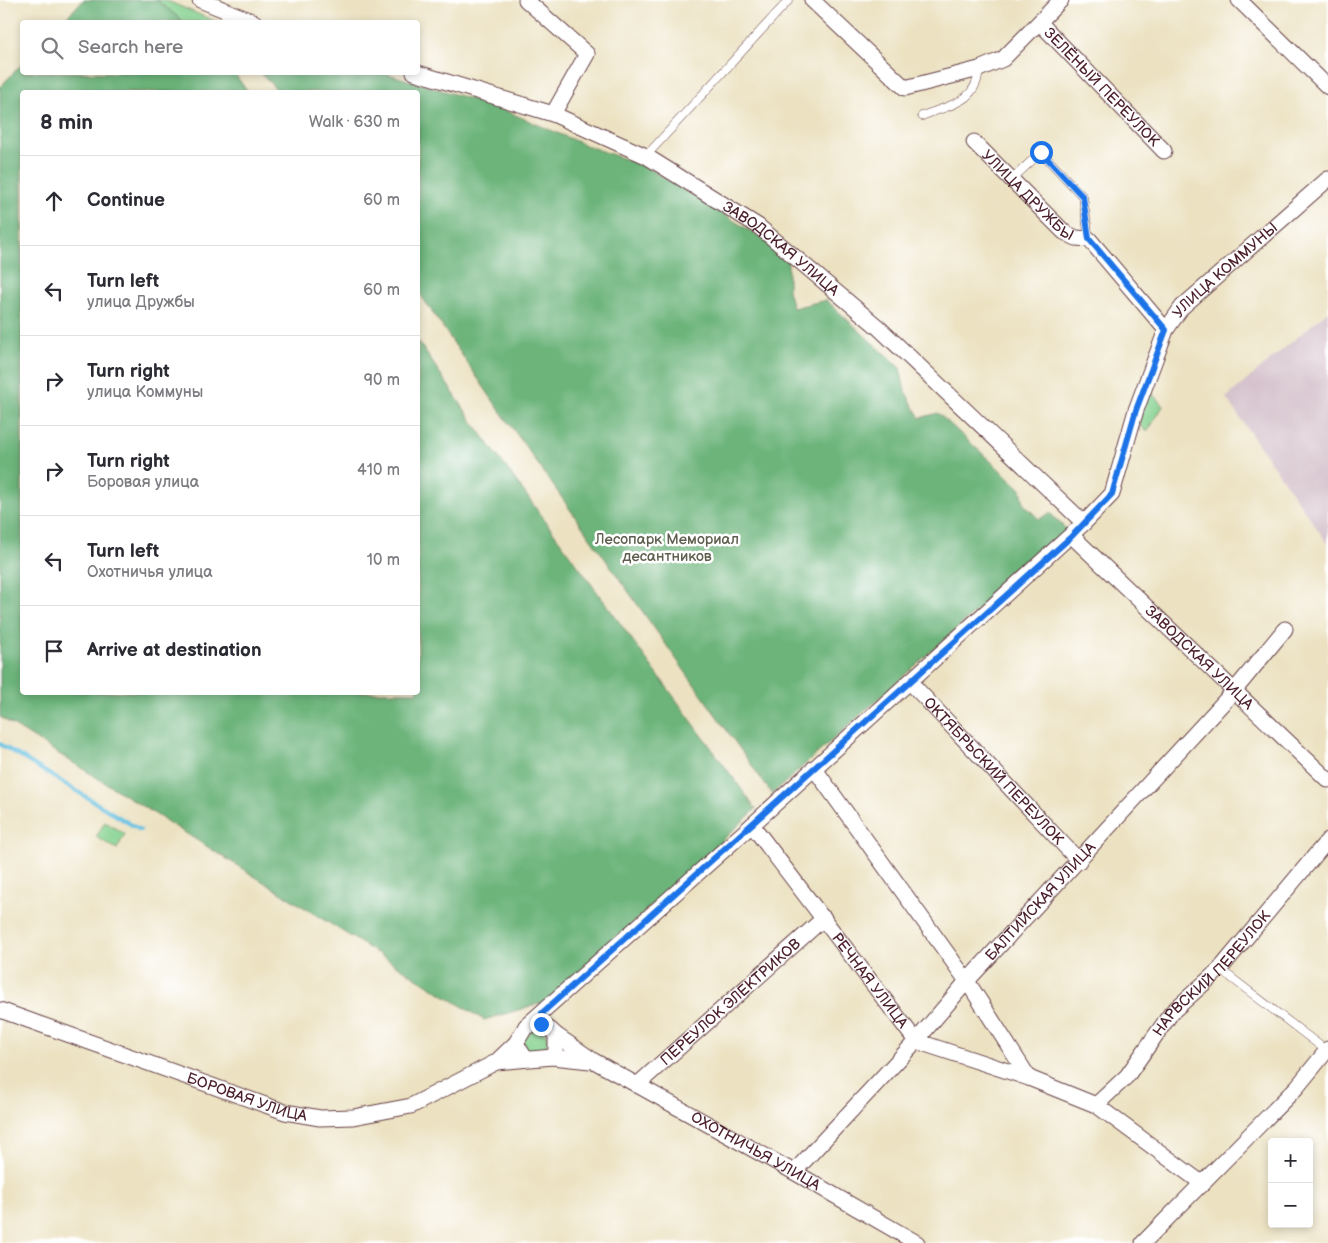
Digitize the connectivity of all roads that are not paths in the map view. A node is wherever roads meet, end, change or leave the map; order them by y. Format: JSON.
{"nodes":[{"id":1,"x":200,"y":0,"type":"edge"},
{"id":2,"x":526,"y":0,"type":"edge"},
{"id":3,"x":789,"y":0,"type":"edge"},
{"id":4,"x":812,"y":0,"type":"edge"},
{"id":5,"x":1060,"y":0,"type":"edge"},
{"id":6,"x":1238,"y":0,"type":"edge"},
{"id":7,"x":249,"y":20,"type":"edge"},
{"id":8,"x":1040,"y":23,"type":"junction"},
{"id":9,"x":979,"y":69,"type":"junction"},
{"id":10,"x":420,"y":74,"type":"edge"},
{"id":11,"x":1328,"y":88,"type":"edge"},
{"id":12,"x":553,"y":114,"type":"junction"},
{"id":13,"x":922,"y":116,"type":"dead end"},
{"id":14,"x":974,"y":142,"type":"dead end"},
{"id":15,"x":1164,"y":151,"type":"dead end"},
{"id":16,"x":646,"y":156,"type":"junction"},
{"id":17,"x":1012,"y":179,"type":"junction"},
{"id":18,"x":1328,"y":179,"type":"edge"},
{"id":19,"x":1089,"y":239,"type":"junction"},
{"id":20,"x":1166,"y":330,"type":"junction"},
{"id":21,"x":1084,"y":523,"type":"junction"},
{"id":22,"x":1072,"y":536,"type":"junction"},
{"id":23,"x":1285,"y":629,"type":"dead end"},
{"id":24,"x":910,"y":682,"type":"junction"},
{"id":25,"x":1234,"y":691,"type":"junction"},
{"id":26,"x":814,"y":768,"type":"junction"},
{"id":27,"x":1328,"y":780,"type":"edge"},
{"id":28,"x":752,"y":825,"type":"junction"},
{"id":29,"x":1328,"y":840,"type":"edge"},
{"id":30,"x":1078,"y":861,"type":"junction"},
{"id":31,"x":824,"y":918,"type":"junction"},
{"id":32,"x":1220,"y":969,"type":"junction"},
{"id":33,"x":967,"y":981,"type":"junction"},
{"id":34,"x":0,"y":1010,"type":"edge"},
{"id":35,"x":542,"y":1013,"type":"junction"},
{"id":36,"x":526,"y":1026,"type":"junction"},
{"id":37,"x":553,"y":1032,"type":"junction"},
{"id":38,"x":916,"y":1040,"type":"junction"},
{"id":39,"x":516,"y":1043,"type":"junction"},
{"id":40,"x":1327,"y":1050,"type":"edge"},
{"id":41,"x":553,"y":1057,"type":"junction"},
{"id":42,"x":525,"y":1058,"type":"junction"},
{"id":43,"x":594,"y":1061,"type":"junction"},
{"id":44,"x":496,"y":1062,"type":"junction"},
{"id":45,"x":1029,"y":1078,"type":"junction"},
{"id":46,"x":637,"y":1084,"type":"junction"},
{"id":47,"x":1096,"y":1105,"type":"junction"},
{"id":48,"x":794,"y":1172,"type":"junction"},
{"id":49,"x":1202,"y":1184,"type":"junction"},
{"id":50,"x":917,"y":1243,"type":"edge"},
{"id":51,"x":1143,"y":1243,"type":"edge"}],
"edges":[{"from":1,"to":7,"type":"street"},
{"from":2,"to":12,"type":"street"},
{"from":3,"to":16,"type":"lane"},
{"from":4,"to":9,"type":"street"},
{"from":5,"to":8,"type":"street"},
{"from":6,"to":11,"type":"street"},
{"from":8,"to":9,"type":"street"},
{"from":8,"to":15,"type":"street","name":"ЗЕЛЁНЫЙ ПЕРЕУЛОК"},
{"from":9,"to":13,"type":"lane"},
{"from":10,"to":12,"type":"street","name":"ЗАВОДСКАЯ УЛИЦА"},
{"from":12,"to":16,"type":"street","name":"ЗАВОДСКАЯ УЛИЦА"},
{"from":14,"to":17,"type":"street","name":"УЛИЦА ДРУЖБЫ"},
{"from":16,"to":21,"type":"street","name":"ЗАВОДСКАЯ УЛИЦА"},
{"from":17,"to":19,"type":"street","name":"УЛИЦА ДРУЖБЫ"},
{"from":17,"to":19,"type":"lane"},
{"from":18,"to":20,"type":"street","name":"УЛИЦА КОММУНЫ"},
{"from":19,"to":20,"type":"street","name":"УЛИЦА ДРУЖБЫ"},
{"from":20,"to":21,"type":"street","name":"УЛИЦА КОММУНЫ"},
{"from":21,"to":22,"type":"street"},
{"from":22,"to":24,"type":"street"},
{"from":22,"to":25,"type":"street","name":"ЗАВОДСКАЯ УЛИЦА"},
{"from":23,"to":25,"type":"street","name":"БАЛТИЙСКАЯ УЛИЦА"},
{"from":24,"to":26,"type":"street"},
{"from":24,"to":30,"type":"street","name":"ОКТЯБРЬСКИЙ ПЕРЕУЛОК"},
{"from":25,"to":27,"type":"street","name":"ЗАВОДСКАЯ УЛИЦА"},
{"from":25,"to":30,"type":"street","name":"БАЛТИЙСКАЯ УЛИЦА"},
{"from":26,"to":28,"type":"street"},
{"from":26,"to":33,"type":"street"},
{"from":28,"to":31,"type":"street","name":"РЕЧНАЯ УЛИЦА"},
{"from":28,"to":35,"type":"street"},
{"from":29,"to":32,"type":"street","name":"НАРВСКИЙ ПЕРЕУЛОК"},
{"from":30,"to":33,"type":"street","name":"БАЛТИЙСКАЯ УЛИЦА"},
{"from":31,"to":38,"type":"street","name":"РЕЧНАЯ УЛИЦА"},
{"from":31,"to":46,"type":"street","name":"ПЕРЕУЛОК ЭЛЕКТРИКОВ"},
{"from":32,"to":40,"type":"lane"},
{"from":32,"to":47,"type":"street","name":"НАРВСКИЙ ПЕРЕУЛОК"},
{"from":33,"to":38,"type":"street","name":"БАЛТИЙСКАЯ УЛИЦА"},
{"from":33,"to":45,"type":"street"},
{"from":34,"to":44,"type":"street","name":"БОРОВАЯ УЛИЦА"},
{"from":35,"to":36,"type":"street"},
{"from":35,"to":37,"type":"street","name":"ОХОТНИЧЬЯ УЛИЦА"},
{"from":36,"to":37,"type":"street"},
{"from":36,"to":39,"type":"street"},
{"from":37,"to":41,"type":"street"},
{"from":37,"to":43,"type":"street","name":"ОХОТНИЧЬЯ УЛИЦА"},
{"from":38,"to":45,"type":"street","name":"РЕЧНАЯ УЛИЦА"},
{"from":38,"to":48,"type":"street","name":"БАЛТИЙСКАЯ УЛИЦА"},
{"from":39,"to":42,"type":"street"},
{"from":39,"to":44,"type":"street","name":"БОРОВАЯ УЛИЦА"},
{"from":40,"to":49,"type":"street"},
{"from":41,"to":42,"type":"street"},
{"from":41,"to":43,"type":"street","name":"ОХОТНИЧЬЯ УЛИЦА"},
{"from":42,"to":44,"type":"street","name":"БОРОВАЯ УЛИЦА"},
{"from":43,"to":46,"type":"street","name":"ОХОТНИЧЬЯ УЛИЦА"},
{"from":45,"to":47,"type":"street","name":"РЕЧНАЯ УЛИЦА"},
{"from":46,"to":48,"type":"street","name":"ОХОТНИЧЬЯ УЛИЦА"},
{"from":47,"to":49,"type":"street","name":"РЕЧНАЯ УЛИЦА"},
{"from":48,"to":50,"type":"street","name":"ОХОТНИЧЬЯ УЛИЦА"},
{"from":49,"to":51,"type":"street"}]}
